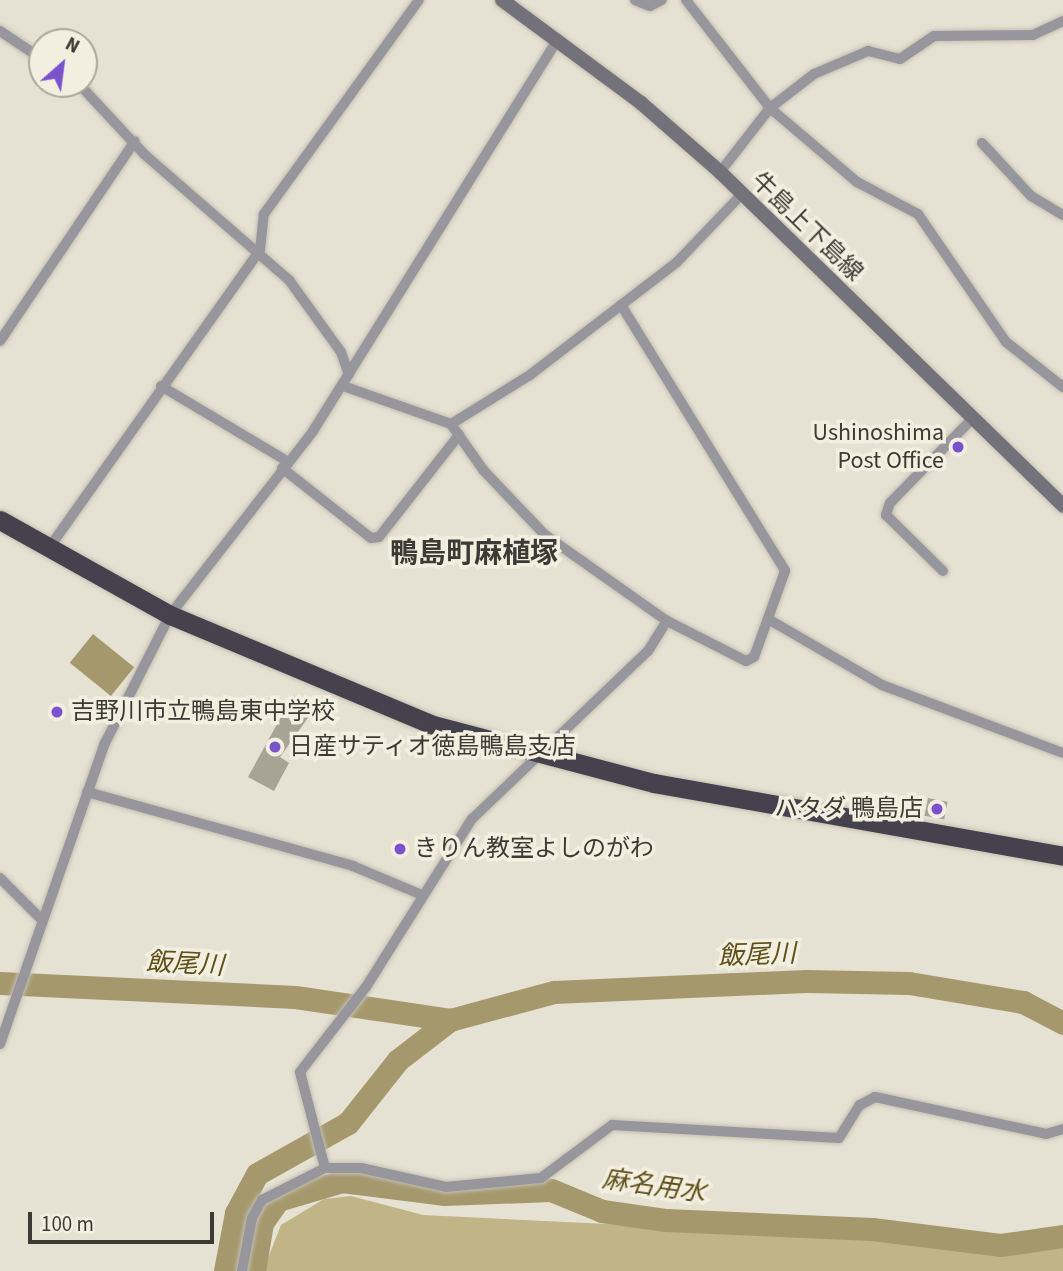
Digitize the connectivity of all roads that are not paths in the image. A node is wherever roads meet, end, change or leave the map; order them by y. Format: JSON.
{"nodes":[{"id":1,"x":419,"y":0,"type":"edge"},
{"id":2,"x":502,"y":0,"type":"edge"},
{"id":3,"x":635,"y":0,"type":"edge"},
{"id":4,"x":662,"y":0,"type":"edge"},
{"id":5,"x":686,"y":0,"type":"edge"},
{"id":6,"x":1063,"y":21,"type":"edge"},
{"id":7,"x":0,"y":31,"type":"edge"},
{"id":8,"x":558,"y":39,"type":"junction"},
{"id":9,"x":28,"y":50,"type":"edge"},
{"id":10,"x":93,"y":98,"type":"edge"},
{"id":11,"x":770,"y":108,"type":"junction"},
{"id":12,"x":135,"y":141,"type":"junction"},
{"id":13,"x":982,"y":143,"type":"dead end"},
{"id":14,"x":720,"y":172,"type":"junction"},
{"id":15,"x":741,"y":195,"type":"junction"},
{"id":16,"x":1063,"y":215,"type":"edge"},
{"id":17,"x":260,"y":250,"type":"junction"},
{"id":18,"x":621,"y":305,"type":"junction"},
{"id":19,"x":0,"y":341,"type":"edge"},
{"id":20,"x":346,"y":381,"type":"junction"},
{"id":21,"x":161,"y":386,"type":"junction"},
{"id":22,"x":1063,"y":387,"type":"edge"},
{"id":23,"x":972,"y":419,"type":"junction"},
{"id":24,"x":451,"y":424,"type":"junction"},
{"id":25,"x":459,"y":435,"type":"junction"},
{"id":26,"x":285,"y":464,"type":"junction"},
{"id":27,"x":1063,"y":506,"type":"edge"},
{"id":28,"x":0,"y":520,"type":"edge"},
{"id":29,"x":49,"y":548,"type":"junction"},
{"id":30,"x":943,"y":570,"type":"dead end"},
{"id":31,"x":170,"y":615,"type":"junction"},
{"id":32,"x":768,"y":619,"type":"junction"},
{"id":33,"x":667,"y":621,"type":"junction"},
{"id":34,"x":540,"y":754,"type":"junction"},
{"id":35,"x":1063,"y":754,"type":"edge"},
{"id":36,"x":87,"y":792,"type":"junction"},
{"id":37,"x":1063,"y":856,"type":"edge"},
{"id":38,"x":0,"y":878,"type":"edge"},
{"id":39,"x":422,"y":895,"type":"junction"},
{"id":40,"x":40,"y":918,"type":"junction"},
{"id":41,"x":0,"y":1044,"type":"edge"},
{"id":42,"x":1063,"y":1129,"type":"edge"},
{"id":43,"x":325,"y":1168,"type":"junction"},
{"id":44,"x":242,"y":1271,"type":"edge"}],
"edges":[{"from":1,"to":17,"type":"street"},
{"from":2,"to":8,"type":"main road","name":"牛島上下島線"},
{"from":3,"to":4,"type":"street"},
{"from":5,"to":11,"type":"street"},
{"from":6,"to":11,"type":"street"},
{"from":7,"to":9,"type":"street"},
{"from":8,"to":14,"type":"main road","name":"牛島上下島線"},
{"from":8,"to":20,"type":"street"},
{"from":10,"to":12,"type":"street"},
{"from":11,"to":14,"type":"street"},
{"from":11,"to":22,"type":"street"},
{"from":12,"to":17,"type":"street"},
{"from":12,"to":19,"type":"street"},
{"from":13,"to":16,"type":"street"},
{"from":14,"to":15,"type":"main road","name":"牛島上下島線"},
{"from":15,"to":18,"type":"street"},
{"from":15,"to":23,"type":"main road","name":"牛島上下島線"},
{"from":17,"to":20,"type":"street"},
{"from":17,"to":21,"type":"street"},
{"from":18,"to":24,"type":"street"},
{"from":18,"to":32,"type":"street"},
{"from":20,"to":24,"type":"street"},
{"from":20,"to":26,"type":"street"},
{"from":21,"to":26,"type":"street"},
{"from":21,"to":29,"type":"street"},
{"from":23,"to":27,"type":"main road","name":"牛島上下島線"},
{"from":23,"to":30,"type":"street"},
{"from":24,"to":25,"type":"street"},
{"from":25,"to":26,"type":"street"},
{"from":25,"to":33,"type":"street"},
{"from":26,"to":31,"type":"street"},
{"from":28,"to":29,"type":"highway"},
{"from":29,"to":31,"type":"highway"},
{"from":31,"to":34,"type":"highway"},
{"from":31,"to":36,"type":"street"},
{"from":32,"to":33,"type":"street"},
{"from":32,"to":35,"type":"street"},
{"from":33,"to":34,"type":"street"},
{"from":34,"to":37,"type":"highway"},
{"from":34,"to":39,"type":"street"},
{"from":36,"to":39,"type":"street"},
{"from":36,"to":40,"type":"street"},
{"from":38,"to":40,"type":"street"},
{"from":39,"to":43,"type":"street"},
{"from":40,"to":41,"type":"street"},
{"from":42,"to":43,"type":"street"},
{"from":43,"to":44,"type":"street"}]}
